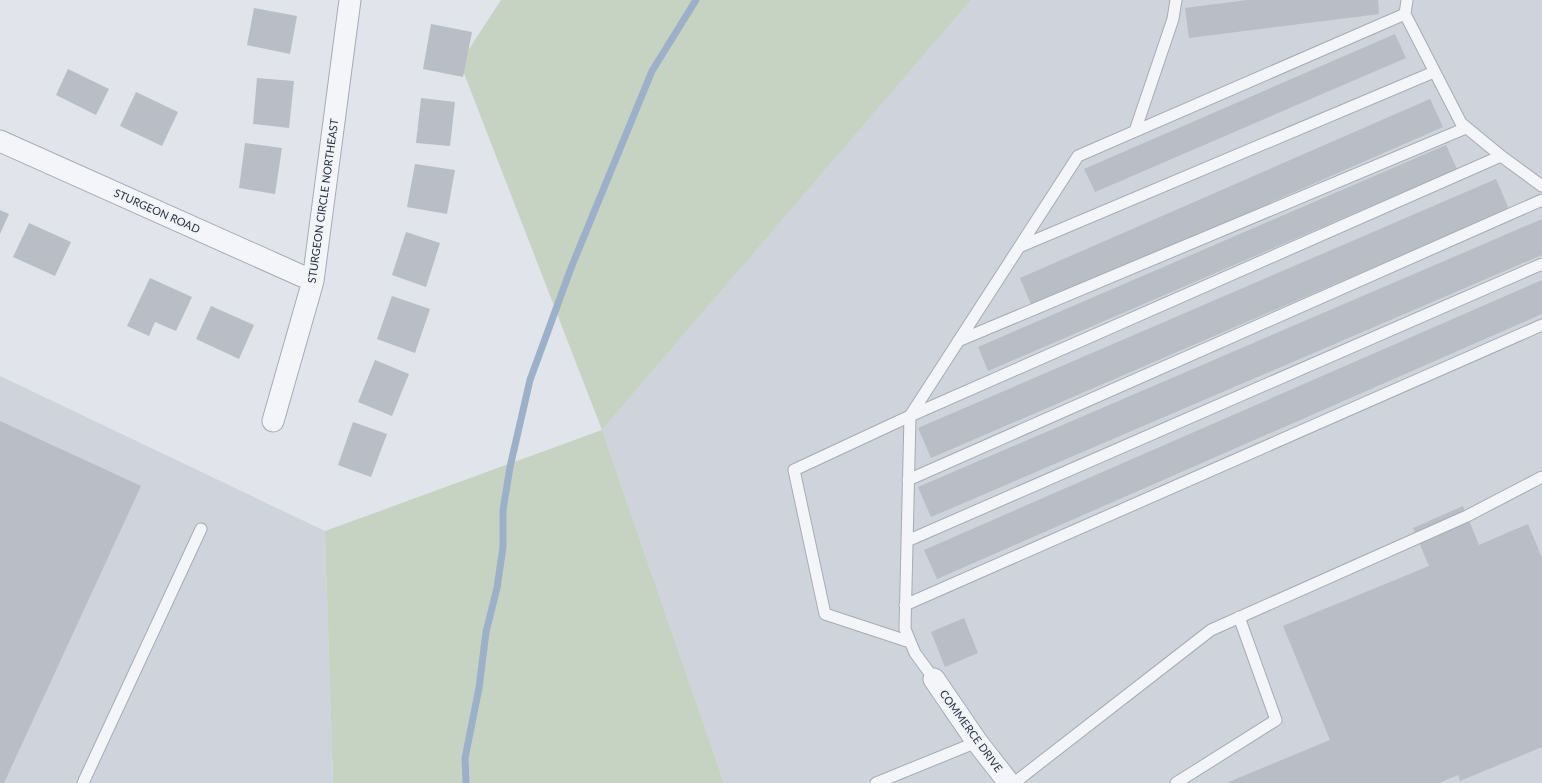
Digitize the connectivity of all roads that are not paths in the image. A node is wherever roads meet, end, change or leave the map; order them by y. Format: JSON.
{"nodes":[{"id":1,"x":350,"y":0,"type":"edge"},
{"id":2,"x":1176,"y":0,"type":"edge"},
{"id":3,"x":1407,"y":0,"type":"edge"},
{"id":4,"x":1405,"y":14,"type":"junction"},
{"id":5,"x":1434,"y":72,"type":"junction"},
{"id":6,"x":1466,"y":128,"type":"junction"},
{"id":7,"x":1135,"y":131,"type":"junction"},
{"id":8,"x":0,"y":141,"type":"edge"},
{"id":9,"x":1501,"y":156,"type":"junction"},
{"id":10,"x":1542,"y":186,"type":"edge"},
{"id":11,"x":1542,"y":200,"type":"edge"},
{"id":12,"x":1019,"y":247,"type":"junction"},
{"id":13,"x":1542,"y":264,"type":"edge"},
{"id":14,"x":313,"y":281,"type":"junction"},
{"id":15,"x":1542,"y":324,"type":"edge"},
{"id":16,"x":958,"y":340,"type":"junction"},
{"id":17,"x":910,"y":416,"type":"junction"},
{"id":18,"x":273,"y":421,"type":"dead end"},
{"id":19,"x":1542,"y":477,"type":"edge"},
{"id":20,"x":908,"y":480,"type":"junction"},
{"id":21,"x":200,"y":530,"type":"dead end"},
{"id":22,"x":907,"y":541,"type":"junction"},
{"id":23,"x":905,"y":605,"type":"junction"},
{"id":24,"x":1239,"y":617,"type":"junction"},
{"id":25,"x":910,"y":642,"type":"junction"},
{"id":26,"x":934,"y":679,"type":"joint"},
{"id":27,"x":977,"y":742,"type":"junction"},
{"id":28,"x":83,"y":783,"type":"edge"},
{"id":29,"x":876,"y":783,"type":"edge"},
{"id":30,"x":1008,"y":783,"type":"edge"},
{"id":31,"x":1014,"y":783,"type":"edge"},
{"id":32,"x":1176,"y":783,"type":"edge"}],
"edges":[{"from":1,"to":14,"type":"street","name":"STURGEON CIRCLE NORTHEAST"},
{"from":2,"to":7,"type":"lane"},
{"from":3,"to":4,"type":"lane"},
{"from":4,"to":5,"type":"lane"},
{"from":4,"to":7,"type":"lane"},
{"from":5,"to":6,"type":"lane"},
{"from":5,"to":12,"type":"lane"},
{"from":6,"to":9,"type":"lane"},
{"from":6,"to":16,"type":"lane"},
{"from":7,"to":12,"type":"lane"},
{"from":8,"to":14,"type":"street","name":"STURGEON ROAD"},
{"from":9,"to":10,"type":"lane"},
{"from":9,"to":17,"type":"lane"},
{"from":11,"to":20,"type":"lane"},
{"from":12,"to":16,"type":"lane"},
{"from":13,"to":22,"type":"lane"},
{"from":14,"to":18,"type":"street","name":"STURGEON CIRCLE NORTHEAST"},
{"from":15,"to":23,"type":"lane"},
{"from":16,"to":17,"type":"lane"},
{"from":17,"to":20,"type":"lane"},
{"from":17,"to":25,"type":"lane"},
{"from":19,"to":24,"type":"lane"},
{"from":20,"to":22,"type":"lane"},
{"from":21,"to":28,"type":"lane"},
{"from":22,"to":23,"type":"lane"},
{"from":23,"to":25,"type":"lane"},
{"from":24,"to":31,"type":"lane"},
{"from":24,"to":32,"type":"lane"},
{"from":25,"to":26,"type":"lane"},
{"from":26,"to":27,"type":"street","name":"COMMERCE DRIVE"},
{"from":27,"to":29,"type":"lane"},
{"from":27,"to":30,"type":"street","name":"COMMERCE DRIVE"}]}
